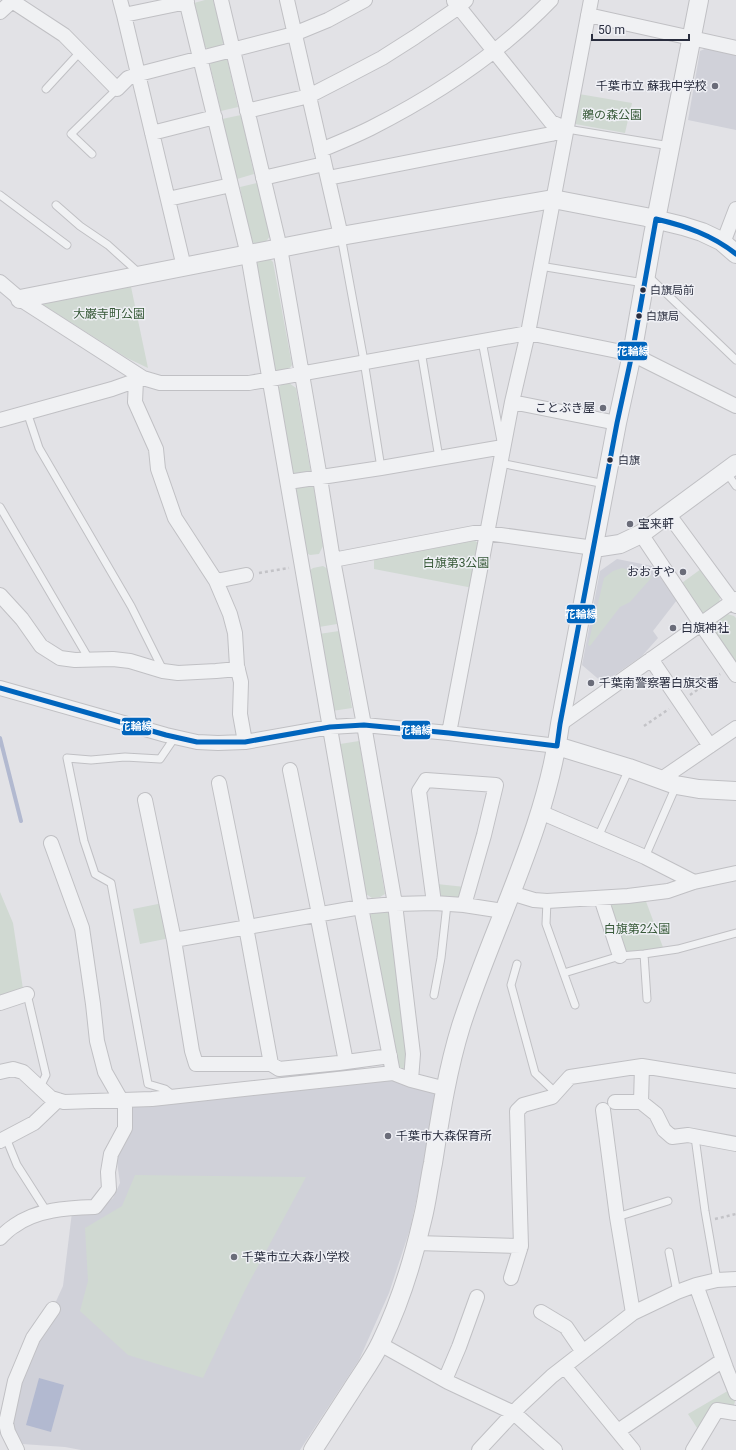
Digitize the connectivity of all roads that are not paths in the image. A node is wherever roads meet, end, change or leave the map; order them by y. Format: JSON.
{"nodes":[{"id":1,"x":120,"y":0,"type":"edge"},
{"id":2,"x":221,"y":0,"type":"edge"},
{"id":3,"x":287,"y":0,"type":"edge"},
{"id":4,"x":365,"y":0,"type":"edge"},
{"id":5,"x":551,"y":0,"type":"edge"},
{"id":6,"x":591,"y":0,"type":"edge"},
{"id":7,"x":699,"y":0,"type":"edge"},
{"id":8,"x":186,"y":1,"type":"edge"},
{"id":9,"x":460,"y":2,"type":"edge"},
{"id":10,"x":0,"y":12,"type":"edge"},
{"id":11,"x":124,"y":15,"type":"junction"},
{"id":12,"x":588,"y":15,"type":"junction"},
{"id":13,"x":294,"y":34,"type":"junction"},
{"id":14,"x":692,"y":38,"type":"junction"},
{"id":15,"x":736,"y":48,"type":"edge"},
{"id":16,"x":232,"y":50,"type":"junction"},
{"id":17,"x":494,"y":51,"type":"junction"},
{"id":18,"x":80,"y":52,"type":"junction"},
{"id":19,"x":200,"y":58,"type":"junction"},
{"id":20,"x":139,"y":74,"type":"junction"},
{"id":21,"x":46,"y":89,"type":"dead end"},
{"id":22,"x":117,"y":89,"type":"junction"},
{"id":23,"x":308,"y":96,"type":"junction"},
{"id":24,"x":247,"y":111,"type":"junction"},
{"id":25,"x":215,"y":117,"type":"junction"},
{"id":26,"x":567,"y":129,"type":"junction"},
{"id":27,"x":152,"y":133,"type":"junction"},
{"id":28,"x":671,"y":147,"type":"junction"},
{"id":29,"x":321,"y":150,"type":"junction"},
{"id":30,"x":92,"y":154,"type":"dead end"},
{"id":31,"x":324,"y":164,"type":"junction"},
{"id":32,"x":263,"y":178,"type":"junction"},
{"id":33,"x":328,"y":178,"type":"junction"},
{"id":34,"x":231,"y":185,"type":"junction"},
{"id":35,"x":0,"y":195,"type":"edge"},
{"id":36,"x":168,"y":199,"type":"junction"},
{"id":37,"x":553,"y":199,"type":"junction"},
{"id":38,"x":56,"y":205,"type":"dead end"},
{"id":39,"x":736,"y":209,"type":"edge"},
{"id":40,"x":656,"y":219,"type":"junction"},
{"id":41,"x":341,"y":236,"type":"junction"},
{"id":42,"x":67,"y":246,"type":"dead end"},
{"id":43,"x":280,"y":248,"type":"junction"},
{"id":44,"x":729,"y":248,"type":"edge"},
{"id":45,"x":248,"y":255,"type":"junction"},
{"id":46,"x":540,"y":266,"type":"junction"},
{"id":47,"x":184,"y":267,"type":"junction"},
{"id":48,"x":141,"y":274,"type":"junction"},
{"id":49,"x":644,"y":278,"type":"junction"},
{"id":50,"x":0,"y":282,"type":"edge"},
{"id":51,"x":20,"y":299,"type":"junction"},
{"id":52,"x":528,"y":333,"type":"junction"},
{"id":53,"x":482,"y":341,"type":"junction"},
{"id":54,"x":421,"y":352,"type":"junction"},
{"id":55,"x":632,"y":354,"type":"junction"},
{"id":56,"x":736,"y":360,"type":"edge"},
{"id":57,"x":364,"y":361,"type":"junction"},
{"id":58,"x":301,"y":374,"type":"junction"},
{"id":59,"x":140,"y":379,"type":"junction"},
{"id":60,"x":270,"y":379,"type":"junction"},
{"id":61,"x":512,"y":402,"type":"junction"},
{"id":62,"x":736,"y":406,"type":"edge"},
{"id":63,"x":27,"y":412,"type":"junction"},
{"id":64,"x":0,"y":420,"type":"edge"},
{"id":65,"x":617,"y":423,"type":"junction"},
{"id":66,"x":503,"y":447,"type":"junction"},
{"id":67,"x":439,"y":458,"type":"junction"},
{"id":68,"x":500,"y":464,"type":"junction"},
{"id":69,"x":381,"y":468,"type":"junction"},
{"id":70,"x":733,"y":474,"type":"edge"},
{"id":71,"x":320,"y":478,"type":"junction"},
{"id":72,"x":288,"y":482,"type":"junction"},
{"id":73,"x":605,"y":484,"type":"junction"},
{"id":74,"x":0,"y":506,"type":"edge"},
{"id":75,"x":669,"y":515,"type":"junction"},
{"id":76,"x":487,"y":533,"type":"junction"},
{"id":77,"x":641,"y":534,"type":"junction"},
{"id":78,"x":594,"y":548,"type":"junction"},
{"id":79,"x":333,"y":560,"type":"junction"},
{"id":80,"x":246,"y":576,"type":"road end"},
{"id":81,"x":216,"y":581,"type":"junction"},
{"id":82,"x":0,"y":595,"type":"edge"},
{"id":83,"x":735,"y":602,"type":"edge"},
{"id":84,"x":701,"y":624,"type":"junction"},
{"id":85,"x":651,"y":658,"type":"junction"},
{"id":86,"x":89,"y":659,"type":"junction"},
{"id":87,"x":238,"y":669,"type":"junction"},
{"id":88,"x":163,"y":671,"type":"junction"},
{"id":89,"x":736,"y":675,"type":"edge"},
{"id":90,"x":0,"y":688,"type":"edge"},
{"id":91,"x":560,"y":724,"type":"junction"},
{"id":92,"x":364,"y":725,"type":"junction"},
{"id":93,"x":330,"y":727,"type":"junction"},
{"id":94,"x":736,"y":728,"type":"edge"},
{"id":95,"x":449,"y":733,"type":"junction"},
{"id":96,"x":175,"y":737,"type":"junction"},
{"id":97,"x":245,"y":742,"type":"junction"},
{"id":98,"x":557,"y":746,"type":"junction"},
{"id":99,"x":710,"y":746,"type":"junction"},
{"id":100,"x":629,"y":768,"type":"junction"},
{"id":101,"x":290,"y":770,"type":"dead end"},
{"id":102,"x":219,"y":782,"type":"dead end"},
{"id":103,"x":668,"y":783,"type":"junction"},
{"id":104,"x":736,"y":791,"type":"edge"},
{"id":105,"x":145,"y":800,"type":"dead end"},
{"id":106,"x":540,"y":812,"type":"junction"},
{"id":107,"x":598,"y":837,"type":"junction"},
{"id":108,"x":51,"y":843,"type":"dead end"},
{"id":109,"x":645,"y":857,"type":"junction"},
{"id":110,"x":736,"y":873,"type":"edge"},
{"id":111,"x":694,"y":882,"type":"junction"},
{"id":112,"x":511,"y":893,"type":"junction"},
{"id":113,"x":601,"y":898,"type":"junction"},
{"id":114,"x":547,"y":901,"type":"junction"},
{"id":115,"x":395,"y":904,"type":"junction"},
{"id":116,"x":441,"y":904,"type":"junction"},
{"id":117,"x":464,"y":905,"type":"junction"},
{"id":118,"x":361,"y":907,"type":"junction"},
{"id":119,"x":503,"y":911,"type":"junction"},
{"id":120,"x":318,"y":914,"type":"junction"},
{"id":121,"x":247,"y":927,"type":"junction"},
{"id":122,"x":736,"y":934,"type":"edge"},
{"id":123,"x":174,"y":940,"type":"junction"},
{"id":124,"x":644,"y":954,"type":"junction"},
{"id":125,"x":620,"y":956,"type":"junction"},
{"id":126,"x":517,"y":964,"type":"dead end"},
{"id":127,"x":564,"y":973,"type":"junction"},
{"id":128,"x":27,"y":994,"type":"joint"},
{"id":129,"x":434,"y":996,"type":"dead end"},
{"id":130,"x":647,"y":999,"type":"dead end"},
{"id":131,"x":0,"y":1003,"type":"edge"},
{"id":132,"x":575,"y":1005,"type":"dead end"},
{"id":133,"x":390,"y":1056,"type":"junction"},
{"id":134,"x":346,"y":1062,"type":"junction"},
{"id":135,"x":271,"y":1064,"type":"junction"},
{"id":136,"x":642,"y":1066,"type":"junction"},
{"id":137,"x":0,"y":1072,"type":"edge"},
{"id":138,"x":393,"y":1073,"type":"junction"},
{"id":139,"x":411,"y":1080,"type":"junction"},
{"id":140,"x":736,"y":1081,"type":"edge"},
{"id":141,"x":40,"y":1088,"type":"junction"},
{"id":142,"x":446,"y":1089,"type":"junction"},
{"id":143,"x":556,"y":1093,"type":"junction"},
{"id":144,"x":174,"y":1096,"type":"junction"},
{"id":145,"x":58,"y":1100,"type":"junction"},
{"id":146,"x":123,"y":1100,"type":"junction"},
{"id":147,"x":641,"y":1102,"type":"junction"},
{"id":148,"x":695,"y":1137,"type":"junction"},
{"id":149,"x":3,"y":1140,"type":"edge"},
{"id":150,"x":736,"y":1144,"type":"edge"},
{"id":151,"x":668,"y":1201,"type":"dead end"},
{"id":152,"x":47,"y":1212,"type":"junction"},
{"id":153,"x":617,"y":1217,"type":"junction"},
{"id":154,"x":0,"y":1237,"type":"edge"},
{"id":155,"x":416,"y":1243,"type":"junction"},
{"id":156,"x":521,"y":1246,"type":"junction"},
{"id":157,"x":670,"y":1252,"type":"dead end"},
{"id":158,"x":511,"y":1278,"type":"dead end"},
{"id":159,"x":736,"y":1279,"type":"edge"},
{"id":160,"x":717,"y":1280,"type":"junction"},
{"id":161,"x":696,"y":1285,"type":"junction"},
{"id":162,"x":677,"y":1292,"type":"junction"},
{"id":163,"x":477,"y":1297,"type":"dead end"},
{"id":164,"x":53,"y":1309,"type":"dead end"},
{"id":165,"x":541,"y":1312,"type":"dead end"},
{"id":166,"x":633,"y":1313,"type":"junction"},
{"id":167,"x":380,"y":1344,"type":"junction"},
{"id":168,"x":583,"y":1352,"type":"junction"},
{"id":169,"x":728,"y":1365,"type":"edge"},
{"id":170,"x":565,"y":1366,"type":"junction"},
{"id":171,"x":445,"y":1380,"type":"junction"},
{"id":172,"x":736,"y":1393,"type":"edge"},
{"id":173,"x":514,"y":1413,"type":"junction"},
{"id":174,"x":736,"y":1413,"type":"edge"},
{"id":175,"x":618,"y":1431,"type":"junction"},
{"id":176,"x":315,"y":1449,"type":"edge"},
{"id":177,"x":17,"y":1450,"type":"edge"},
{"id":178,"x":479,"y":1450,"type":"edge"},
{"id":179,"x":554,"y":1450,"type":"edge"},
{"id":180,"x":633,"y":1450,"type":"edge"},
{"id":181,"x":693,"y":1450,"type":"edge"}],
"edges":[{"from":1,"to":11,"type":"street"},
{"from":2,"to":16,"type":"street"},
{"from":3,"to":13,"type":"street"},
{"from":4,"to":13,"type":"street"},
{"from":5,"to":17,"type":"street"},
{"from":6,"to":12,"type":"street"},
{"from":7,"to":14,"type":"street"},
{"from":8,"to":11,"type":"street"},
{"from":8,"to":19,"type":"street"},
{"from":9,"to":17,"type":"street"},
{"from":9,"to":23,"type":"street"},
{"from":10,"to":18,"type":"street"},
{"from":11,"to":20,"type":"street"},
{"from":12,"to":14,"type":"street"},
{"from":12,"to":26,"type":"street"},
{"from":13,"to":16,"type":"street"},
{"from":13,"to":23,"type":"street"},
{"from":14,"to":15,"type":"street"},
{"from":14,"to":28,"type":"street"},
{"from":16,"to":19,"type":"street"},
{"from":16,"to":24,"type":"street"},
{"from":17,"to":26,"type":"street"},
{"from":17,"to":29,"type":"street"},
{"from":18,"to":21,"type":"lane"},
{"from":18,"to":22,"type":"street"},
{"from":19,"to":20,"type":"street"},
{"from":19,"to":25,"type":"street"},
{"from":20,"to":22,"type":"street"},
{"from":20,"to":27,"type":"street"},
{"from":22,"to":30,"type":"lane"},
{"from":23,"to":24,"type":"street"},
{"from":23,"to":29,"type":"street"},
{"from":24,"to":32,"type":"street"},
{"from":25,"to":27,"type":"street"},
{"from":25,"to":34,"type":"street"},
{"from":26,"to":28,"type":"lane"},
{"from":26,"to":33,"type":"street"},
{"from":26,"to":37,"type":"street"},
{"from":27,"to":36,"type":"street"},
{"from":28,"to":40,"type":"street"},
{"from":29,"to":31,"type":"street"},
{"from":31,"to":32,"type":"street"},
{"from":31,"to":33,"type":"street"},
{"from":32,"to":43,"type":"street"},
{"from":33,"to":41,"type":"street"},
{"from":34,"to":36,"type":"street"},
{"from":34,"to":45,"type":"street"},
{"from":35,"to":42,"type":"lane"},
{"from":36,"to":47,"type":"street"},
{"from":37,"to":40,"type":"street"},
{"from":37,"to":41,"type":"street"},
{"from":37,"to":46,"type":"street"},
{"from":38,"to":48,"type":"lane"},
{"from":39,"to":44,"type":"street"},
{"from":40,"to":44,"type":"street"},
{"from":40,"to":49,"type":"street"},
{"from":41,"to":43,"type":"street"},
{"from":41,"to":57,"type":"lane"},
{"from":43,"to":45,"type":"street"},
{"from":43,"to":58,"type":"street"},
{"from":45,"to":47,"type":"street"},
{"from":45,"to":60,"type":"street"},
{"from":46,"to":49,"type":"lane"},
{"from":46,"to":52,"type":"street"},
{"from":47,"to":48,"type":"street"},
{"from":48,"to":51,"type":"street"},
{"from":49,"to":55,"type":"street"},
{"from":49,"to":56,"type":"lane"},
{"from":50,"to":51,"type":"street"},
{"from":51,"to":59,"type":"street"},
{"from":52,"to":53,"type":"street"},
{"from":52,"to":55,"type":"street"},
{"from":52,"to":61,"type":"street"},
{"from":53,"to":54,"type":"street"},
{"from":53,"to":66,"type":"lane"},
{"from":54,"to":57,"type":"street"},
{"from":54,"to":67,"type":"lane"},
{"from":55,"to":62,"type":"street"},
{"from":55,"to":65,"type":"street"},
{"from":57,"to":58,"type":"street"},
{"from":57,"to":69,"type":"lane"},
{"from":58,"to":60,"type":"street"},
{"from":58,"to":71,"type":"street"},
{"from":59,"to":60,"type":"street"},
{"from":59,"to":63,"type":"street"},
{"from":59,"to":81,"type":"street"},
{"from":60,"to":72,"type":"street"},
{"from":61,"to":65,"type":"street"},
{"from":61,"to":66,"type":"street"},
{"from":63,"to":64,"type":"street"},
{"from":63,"to":88,"type":"lane"},
{"from":65,"to":73,"type":"street"},
{"from":66,"to":67,"type":"street"},
{"from":66,"to":68,"type":"street"},
{"from":67,"to":69,"type":"street"},
{"from":68,"to":73,"type":"lane"},
{"from":68,"to":76,"type":"street"},
{"from":69,"to":71,"type":"street"},
{"from":70,"to":75,"type":"street"},
{"from":71,"to":72,"type":"street"},
{"from":71,"to":79,"type":"street"},
{"from":72,"to":93,"type":"street"},
{"from":73,"to":78,"type":"street"},
{"from":74,"to":86,"type":"lane"},
{"from":75,"to":77,"type":"street"},
{"from":75,"to":83,"type":"street"},
{"from":76,"to":78,"type":"street"},
{"from":76,"to":79,"type":"street"},
{"from":76,"to":95,"type":"street"},
{"from":77,"to":78,"type":"street"},
{"from":77,"to":84,"type":"street"},
{"from":78,"to":91,"type":"street"},
{"from":79,"to":92,"type":"street"},
{"from":80,"to":81,"type":"street"},
{"from":81,"to":87,"type":"street"},
{"from":82,"to":86,"type":"street"},
{"from":83,"to":84,"type":"street"},
{"from":84,"to":85,"type":"street"},
{"from":84,"to":89,"type":"street"},
{"from":85,"to":91,"type":"street"},
{"from":85,"to":99,"type":"street"},
{"from":86,"to":88,"type":"street"},
{"from":87,"to":88,"type":"street"},
{"from":87,"to":97,"type":"street"},
{"from":90,"to":96,"type":"street"},
{"from":91,"to":98,"type":"street"},
{"from":92,"to":93,"type":"street"},
{"from":92,"to":95,"type":"street"},
{"from":92,"to":115,"type":"street"},
{"from":93,"to":97,"type":"street"},
{"from":93,"to":118,"type":"street"},
{"from":94,"to":99,"type":"street"},
{"from":95,"to":98,"type":"street"},
{"from":96,"to":97,"type":"street"},
{"from":96,"to":144,"type":"lane"},
{"from":98,"to":100,"type":"street"},
{"from":98,"to":106,"type":"street"},
{"from":99,"to":103,"type":"street"},
{"from":100,"to":103,"type":"street"},
{"from":100,"to":107,"type":"lane"},
{"from":101,"to":120,"type":"street"},
{"from":102,"to":121,"type":"street"},
{"from":103,"to":104,"type":"street"},
{"from":103,"to":109,"type":"lane"},
{"from":105,"to":123,"type":"street"},
{"from":106,"to":107,"type":"street"},
{"from":106,"to":112,"type":"street"},
{"from":107,"to":109,"type":"street"},
{"from":108,"to":146,"type":"street"},
{"from":109,"to":111,"type":"street"},
{"from":110,"to":111,"type":"street"},
{"from":111,"to":113,"type":"street"},
{"from":112,"to":114,"type":"street"},
{"from":112,"to":119,"type":"street"},
{"from":113,"to":114,"type":"street"},
{"from":113,"to":125,"type":"street"},
{"from":114,"to":127,"type":"lane"},
{"from":115,"to":116,"type":"street"},
{"from":115,"to":118,"type":"street"},
{"from":115,"to":139,"type":"street"},
{"from":116,"to":117,"type":"street"},
{"from":116,"to":117,"type":"street"},
{"from":116,"to":129,"type":"lane"},
{"from":117,"to":119,"type":"street"},
{"from":118,"to":120,"type":"street"},
{"from":118,"to":133,"type":"street"},
{"from":119,"to":142,"type":"street"},
{"from":120,"to":121,"type":"street"},
{"from":120,"to":134,"type":"street"},
{"from":121,"to":123,"type":"street"},
{"from":121,"to":135,"type":"street"},
{"from":122,"to":124,"type":"lane"},
{"from":123,"to":135,"type":"street"},
{"from":124,"to":125,"type":"lane"},
{"from":124,"to":130,"type":"lane"},
{"from":125,"to":127,"type":"lane"},
{"from":126,"to":143,"type":"lane"},
{"from":127,"to":132,"type":"lane"},
{"from":128,"to":131,"type":"street"},
{"from":128,"to":141,"type":"lane"},
{"from":133,"to":134,"type":"street"},
{"from":133,"to":138,"type":"street"},
{"from":134,"to":135,"type":"street"},
{"from":136,"to":140,"type":"street"},
{"from":136,"to":143,"type":"street"},
{"from":136,"to":147,"type":"street"},
{"from":137,"to":141,"type":"street"},
{"from":138,"to":139,"type":"street"},
{"from":138,"to":144,"type":"street"},
{"from":139,"to":142,"type":"street"},
{"from":141,"to":145,"type":"street"},
{"from":142,"to":155,"type":"street"},
{"from":143,"to":156,"type":"street"},
{"from":144,"to":146,"type":"street"},
{"from":145,"to":146,"type":"street"},
{"from":145,"to":149,"type":"street"},
{"from":146,"to":152,"type":"street"},
{"from":147,"to":148,"type":"street"},
{"from":147,"to":153,"type":"street"},
{"from":148,"to":150,"type":"street"},
{"from":148,"to":160,"type":"lane"},
{"from":149,"to":152,"type":"lane"},
{"from":151,"to":153,"type":"lane"},
{"from":152,"to":154,"type":"street"},
{"from":153,"to":166,"type":"street"},
{"from":155,"to":156,"type":"street"},
{"from":155,"to":167,"type":"street"},
{"from":156,"to":158,"type":"street"},
{"from":157,"to":162,"type":"lane"},
{"from":159,"to":160,"type":"street"},
{"from":160,"to":161,"type":"street"},
{"from":161,"to":162,"type":"street"},
{"from":161,"to":169,"type":"street"},
{"from":162,"to":166,"type":"street"},
{"from":163,"to":171,"type":"street"},
{"from":164,"to":177,"type":"street"},
{"from":165,"to":168,"type":"street"},
{"from":166,"to":168,"type":"street"},
{"from":167,"to":171,"type":"street"},
{"from":167,"to":176,"type":"street"},
{"from":168,"to":170,"type":"street"},
{"from":169,"to":172,"type":"street"},
{"from":169,"to":175,"type":"street"},
{"from":170,"to":173,"type":"street"},
{"from":170,"to":175,"type":"street"},
{"from":171,"to":173,"type":"street"},
{"from":173,"to":178,"type":"street"},
{"from":173,"to":179,"type":"street"},
{"from":174,"to":181,"type":"street"},
{"from":175,"to":180,"type":"street"}]}
